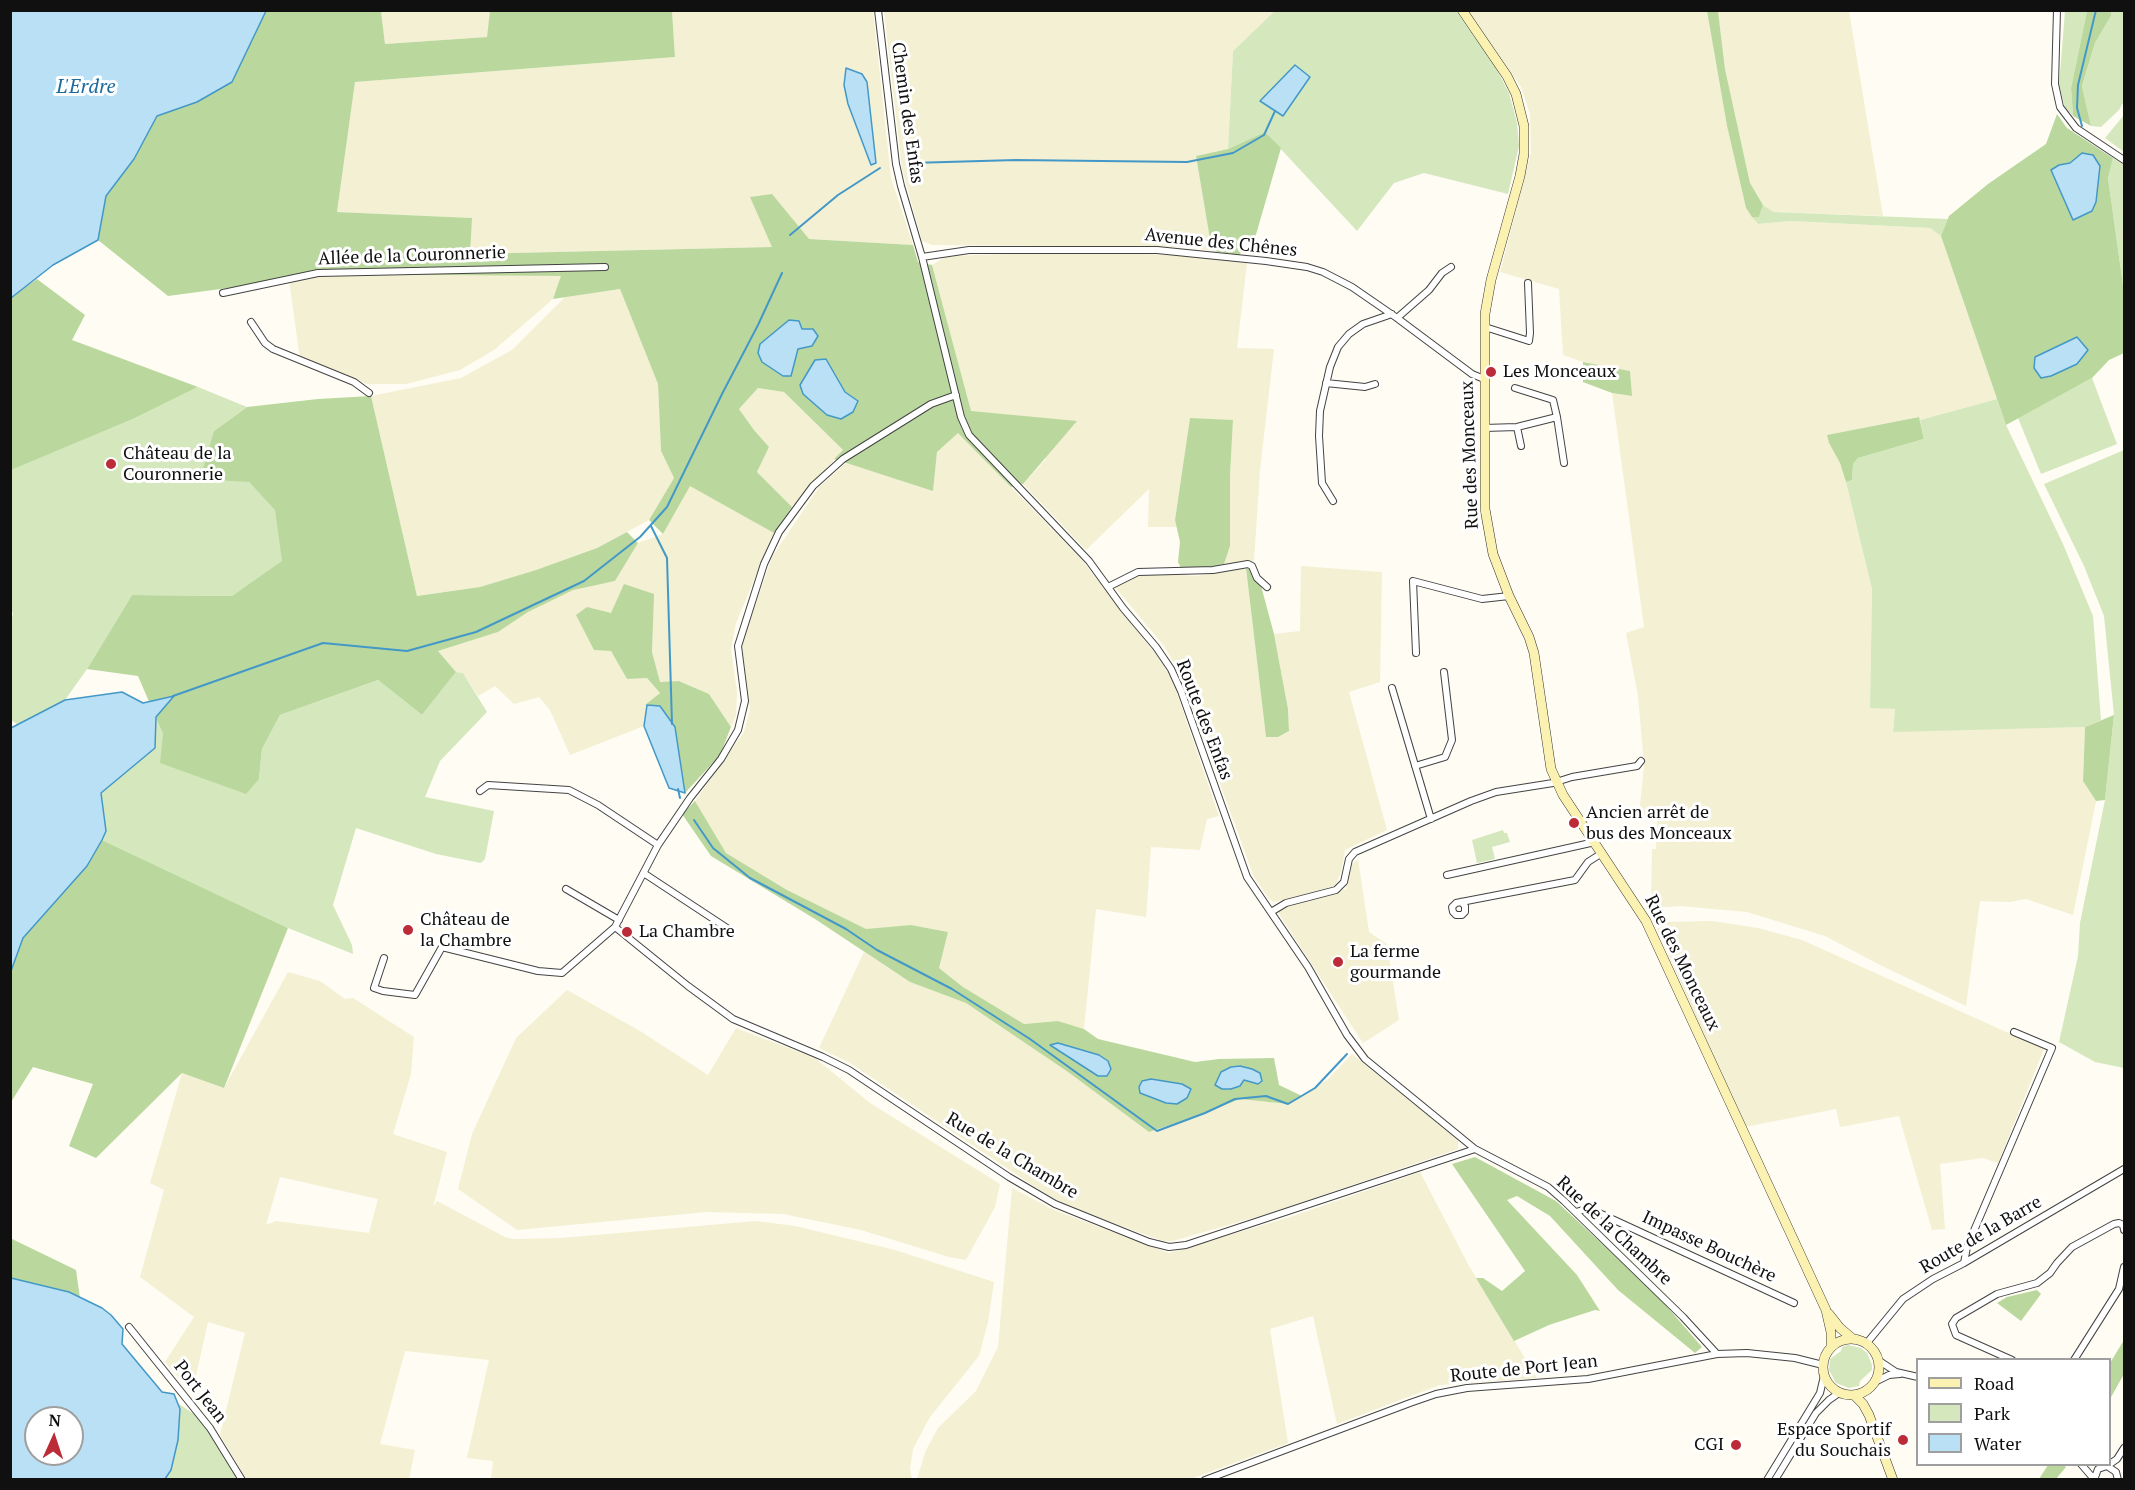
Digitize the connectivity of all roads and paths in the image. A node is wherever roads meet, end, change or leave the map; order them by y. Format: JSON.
{"nodes":[{"id":1,"x":878,"y":10,"type":"edge"},
{"id":2,"x":1462,"y":10,"type":"edge"},
{"id":3,"x":2057,"y":10,"type":"edge"},
{"id":4,"x":2124,"y":159,"type":"edge"},
{"id":5,"x":921,"y":255,"type":"junction"},
{"id":6,"x":605,"y":267,"type":"dead end"},
{"id":7,"x":1451,"y":267,"type":"dead end"},
{"id":8,"x":1528,"y":283,"type":"dead end"},
{"id":9,"x":223,"y":293,"type":"dead end"},
{"id":10,"x":1394,"y":316,"type":"junction"},
{"id":11,"x":251,"y":322,"type":"dead end"},
{"id":12,"x":1485,"y":327,"type":"junction"},
{"id":13,"x":1484,"y":379,"type":"junction"},
{"id":14,"x":1326,"y":383,"type":"junction"},
{"id":15,"x":1375,"y":384,"type":"dead end"},
{"id":16,"x":1515,"y":388,"type":"dead end"},
{"id":17,"x":369,"y":393,"type":"dead end"},
{"id":18,"x":956,"y":395,"type":"junction"},
{"id":19,"x":1557,"y":417,"type":"junction"},
{"id":20,"x":1484,"y":428,"type":"junction"},
{"id":21,"x":1516,"y":428,"type":"junction"},
{"id":22,"x":1521,"y":447,"type":"dead end"},
{"id":23,"x":1564,"y":463,"type":"dead end"},
{"id":24,"x":1334,"y":501,"type":"dead end"},
{"id":25,"x":1108,"y":587,"type":"junction"},
{"id":26,"x":1267,"y":587,"type":"dead end"},
{"id":27,"x":1509,"y":596,"type":"junction"},
{"id":28,"x":1416,"y":653,"type":"dead end"},
{"id":29,"x":1444,"y":672,"type":"dead end"},
{"id":30,"x":1392,"y":688,"type":"dead end"},
{"id":31,"x":1641,"y":761,"type":"dead end"},
{"id":32,"x":1415,"y":766,"type":"junction"},
{"id":33,"x":1556,"y":782,"type":"junction"},
{"id":34,"x":480,"y":791,"type":"dead end"},
{"id":35,"x":1431,"y":819,"type":"junction"},
{"id":36,"x":1594,"y":842,"type":"junction"},
{"id":37,"x":658,"y":845,"type":"junction"},
{"id":38,"x":1602,"y":852,"type":"junction"},
{"id":39,"x":645,"y":874,"type":"junction"},
{"id":40,"x":1448,"y":875,"type":"dead end"},
{"id":41,"x":566,"y":889,"type":"dead end"},
{"id":42,"x":1461,"y":902,"type":"dead end"},
{"id":43,"x":1271,"y":912,"type":"junction"},
{"id":44,"x":619,"y":920,"type":"junction"},
{"id":45,"x":615,"y":927,"type":"junction"},
{"id":46,"x":727,"y":928,"type":"dead end"},
{"id":47,"x":384,"y":958,"type":"dead end"},
{"id":48,"x":2014,"y":1032,"type":"dead end"},
{"id":49,"x":1475,"y":1149,"type":"junction"},
{"id":50,"x":2124,"y":1169,"type":"edge"},
{"id":51,"x":1576,"y":1212,"type":"junction"},
{"id":52,"x":2124,"y":1230,"type":"edge"},
{"id":53,"x":1964,"y":1263,"type":"junction"},
{"id":54,"x":2124,"y":1267,"type":"edge"},
{"id":55,"x":1794,"y":1304,"type":"dead end"},
{"id":56,"x":1826,"y":1310,"type":"junction"},
{"id":57,"x":129,"y":1328,"type":"dead end"},
{"id":58,"x":1853,"y":1339,"type":"junction"},
{"id":59,"x":1866,"y":1344,"type":"junction"},
{"id":60,"x":1831,"y":1347,"type":"junction"},
{"id":61,"x":1717,"y":1354,"type":"junction"},
{"id":62,"x":2010,"y":1358,"type":"edge"},
{"id":63,"x":2075,"y":1358,"type":"edge"},
{"id":64,"x":1878,"y":1360,"type":"junction"},
{"id":65,"x":1823,"y":1365,"type":"junction"},
{"id":66,"x":1905,"y":1374,"type":"junction"},
{"id":67,"x":1824,"y":1376,"type":"junction"},
{"id":68,"x":1916,"y":1377,"type":"edge"},
{"id":69,"x":1872,"y":1386,"type":"junction"},
{"id":70,"x":1839,"y":1393,"type":"junction"},
{"id":71,"x":1854,"y":1395,"type":"junction"},
{"id":72,"x":1869,"y":1416,"type":"junction"},
{"id":73,"x":2124,"y":1448,"type":"edge"},
{"id":74,"x":2117,"y":1460,"type":"junction"},
{"id":75,"x":2111,"y":1464,"type":"edge"},
{"id":76,"x":2083,"y":1466,"type":"edge"},
{"id":77,"x":2091,"y":1466,"type":"edge"},
{"id":78,"x":2107,"y":1466,"type":"joint"},
{"id":79,"x":2098,"y":1469,"type":"junction"},
{"id":80,"x":2116,"y":1472,"type":"junction"},
{"id":81,"x":242,"y":1479,"type":"edge"},
{"id":82,"x":1205,"y":1479,"type":"edge"},
{"id":83,"x":1767,"y":1479,"type":"edge"},
{"id":84,"x":1775,"y":1479,"type":"edge"},
{"id":85,"x":1893,"y":1479,"type":"edge"},
{"id":86,"x":2093,"y":1479,"type":"edge"},
{"id":87,"x":2118,"y":1479,"type":"edge"}],
"edges":[{"from":1,"to":5,"type":"street","name":"Chemin des Enfas"},
{"from":2,"to":12,"type":"main road","name":"Rue des Monceaux"},
{"from":3,"to":4,"type":"street"},
{"from":5,"to":10,"type":"street","name":"Avenue des Chênes"},
{"from":5,"to":18,"type":"street","name":"Route des Enfas"},
{"from":6,"to":9,"type":"street","name":"Allée de la Couronnerie"},
{"from":7,"to":10,"type":"street"},
{"from":8,"to":12,"type":"street"},
{"from":10,"to":13,"type":"street","name":"Avenue des Chênes"},
{"from":10,"to":14,"type":"street"},
{"from":11,"to":17,"type":"street"},
{"from":12,"to":13,"type":"main road","name":"Rue des Monceaux"},
{"from":13,"to":20,"type":"main road","name":"Rue des Monceaux"},
{"from":14,"to":15,"type":"street"},
{"from":14,"to":24,"type":"street"},
{"from":16,"to":19,"type":"street"},
{"from":18,"to":25,"type":"street","name":"Route des Enfas"},
{"from":18,"to":37,"type":"street"},
{"from":19,"to":21,"type":"street"},
{"from":19,"to":23,"type":"street"},
{"from":20,"to":21,"type":"street"},
{"from":20,"to":27,"type":"main road","name":"Rue des Monceaux"},
{"from":21,"to":22,"type":"street"},
{"from":25,"to":26,"type":"street"},
{"from":25,"to":43,"type":"street","name":"Route des Enfas"},
{"from":27,"to":28,"type":"street"},
{"from":27,"to":33,"type":"main road","name":"Rue des Monceaux"},
{"from":29,"to":32,"type":"street"},
{"from":30,"to":32,"type":"street"},
{"from":31,"to":33,"type":"street"},
{"from":32,"to":35,"type":"street"},
{"from":33,"to":35,"type":"street"},
{"from":33,"to":36,"type":"main road","name":"Rue des Monceaux"},
{"from":34,"to":37,"type":"street"},
{"from":35,"to":43,"type":"street"},
{"from":36,"to":38,"type":"main road","name":"Rue des Monceaux"},
{"from":36,"to":40,"type":"street"},
{"from":37,"to":39,"type":"street"},
{"from":38,"to":42,"type":"street"},
{"from":38,"to":56,"type":"main road","name":"Rue des Monceaux"},
{"from":39,"to":44,"type":"street"},
{"from":39,"to":46,"type":"street"},
{"from":41,"to":44,"type":"street"},
{"from":43,"to":49,"type":"street","name":"Route des Enfas"},
{"from":44,"to":45,"type":"street"},
{"from":45,"to":47,"type":"street"},
{"from":45,"to":49,"type":"street","name":"Rue de la Chambre"},
{"from":48,"to":53,"type":"street"},
{"from":49,"to":51,"type":"street","name":"Rue de la Chambre"},
{"from":50,"to":53,"type":"street","name":"Route de la Barre"},
{"from":51,"to":55,"type":"street","name":"Impasse Bouchère"},
{"from":51,"to":61,"type":"street","name":"Rue de la Chambre"},
{"from":52,"to":62,"type":"street"},
{"from":53,"to":59,"type":"street","name":"Route de la Barre"},
{"from":54,"to":63,"type":"street"},
{"from":56,"to":58,"type":"main road","name":"Rue des Monceaux"},
{"from":56,"to":60,"type":"main road","name":"Rue des Monceaux"},
{"from":57,"to":81,"type":"street","name":"Port Jean"},
{"from":58,"to":59,"type":"main road"},
{"from":58,"to":60,"type":"main road"},
{"from":59,"to":64,"type":"main road"},
{"from":60,"to":65,"type":"main road"},
{"from":61,"to":65,"type":"street","name":"Route de Port Jean"},
{"from":61,"to":82,"type":"street","name":"Route de Port Jean"},
{"from":64,"to":66,"type":"street"},
{"from":64,"to":69,"type":"main road"},
{"from":65,"to":67,"type":"main road"},
{"from":66,"to":68,"type":"street"},
{"from":66,"to":69,"type":"street"},
{"from":67,"to":70,"type":"main road"},
{"from":67,"to":83,"type":"street"},
{"from":69,"to":71,"type":"main road"},
{"from":69,"to":72,"type":"main road"},
{"from":70,"to":71,"type":"main road"},
{"from":70,"to":84,"type":"street"},
{"from":71,"to":72,"type":"main road"},
{"from":72,"to":85,"type":"main road"},
{"from":73,"to":74,"type":"street"},
{"from":74,"to":75,"type":"street"},
{"from":74,"to":80,"type":"street"},
{"from":76,"to":86,"type":"street"},
{"from":77,"to":79,"type":"street"},
{"from":78,"to":79,"type":"street"},
{"from":78,"to":80,"type":"street"},
{"from":79,"to":86,"type":"street"},
{"from":80,"to":87,"type":"street"}]}
